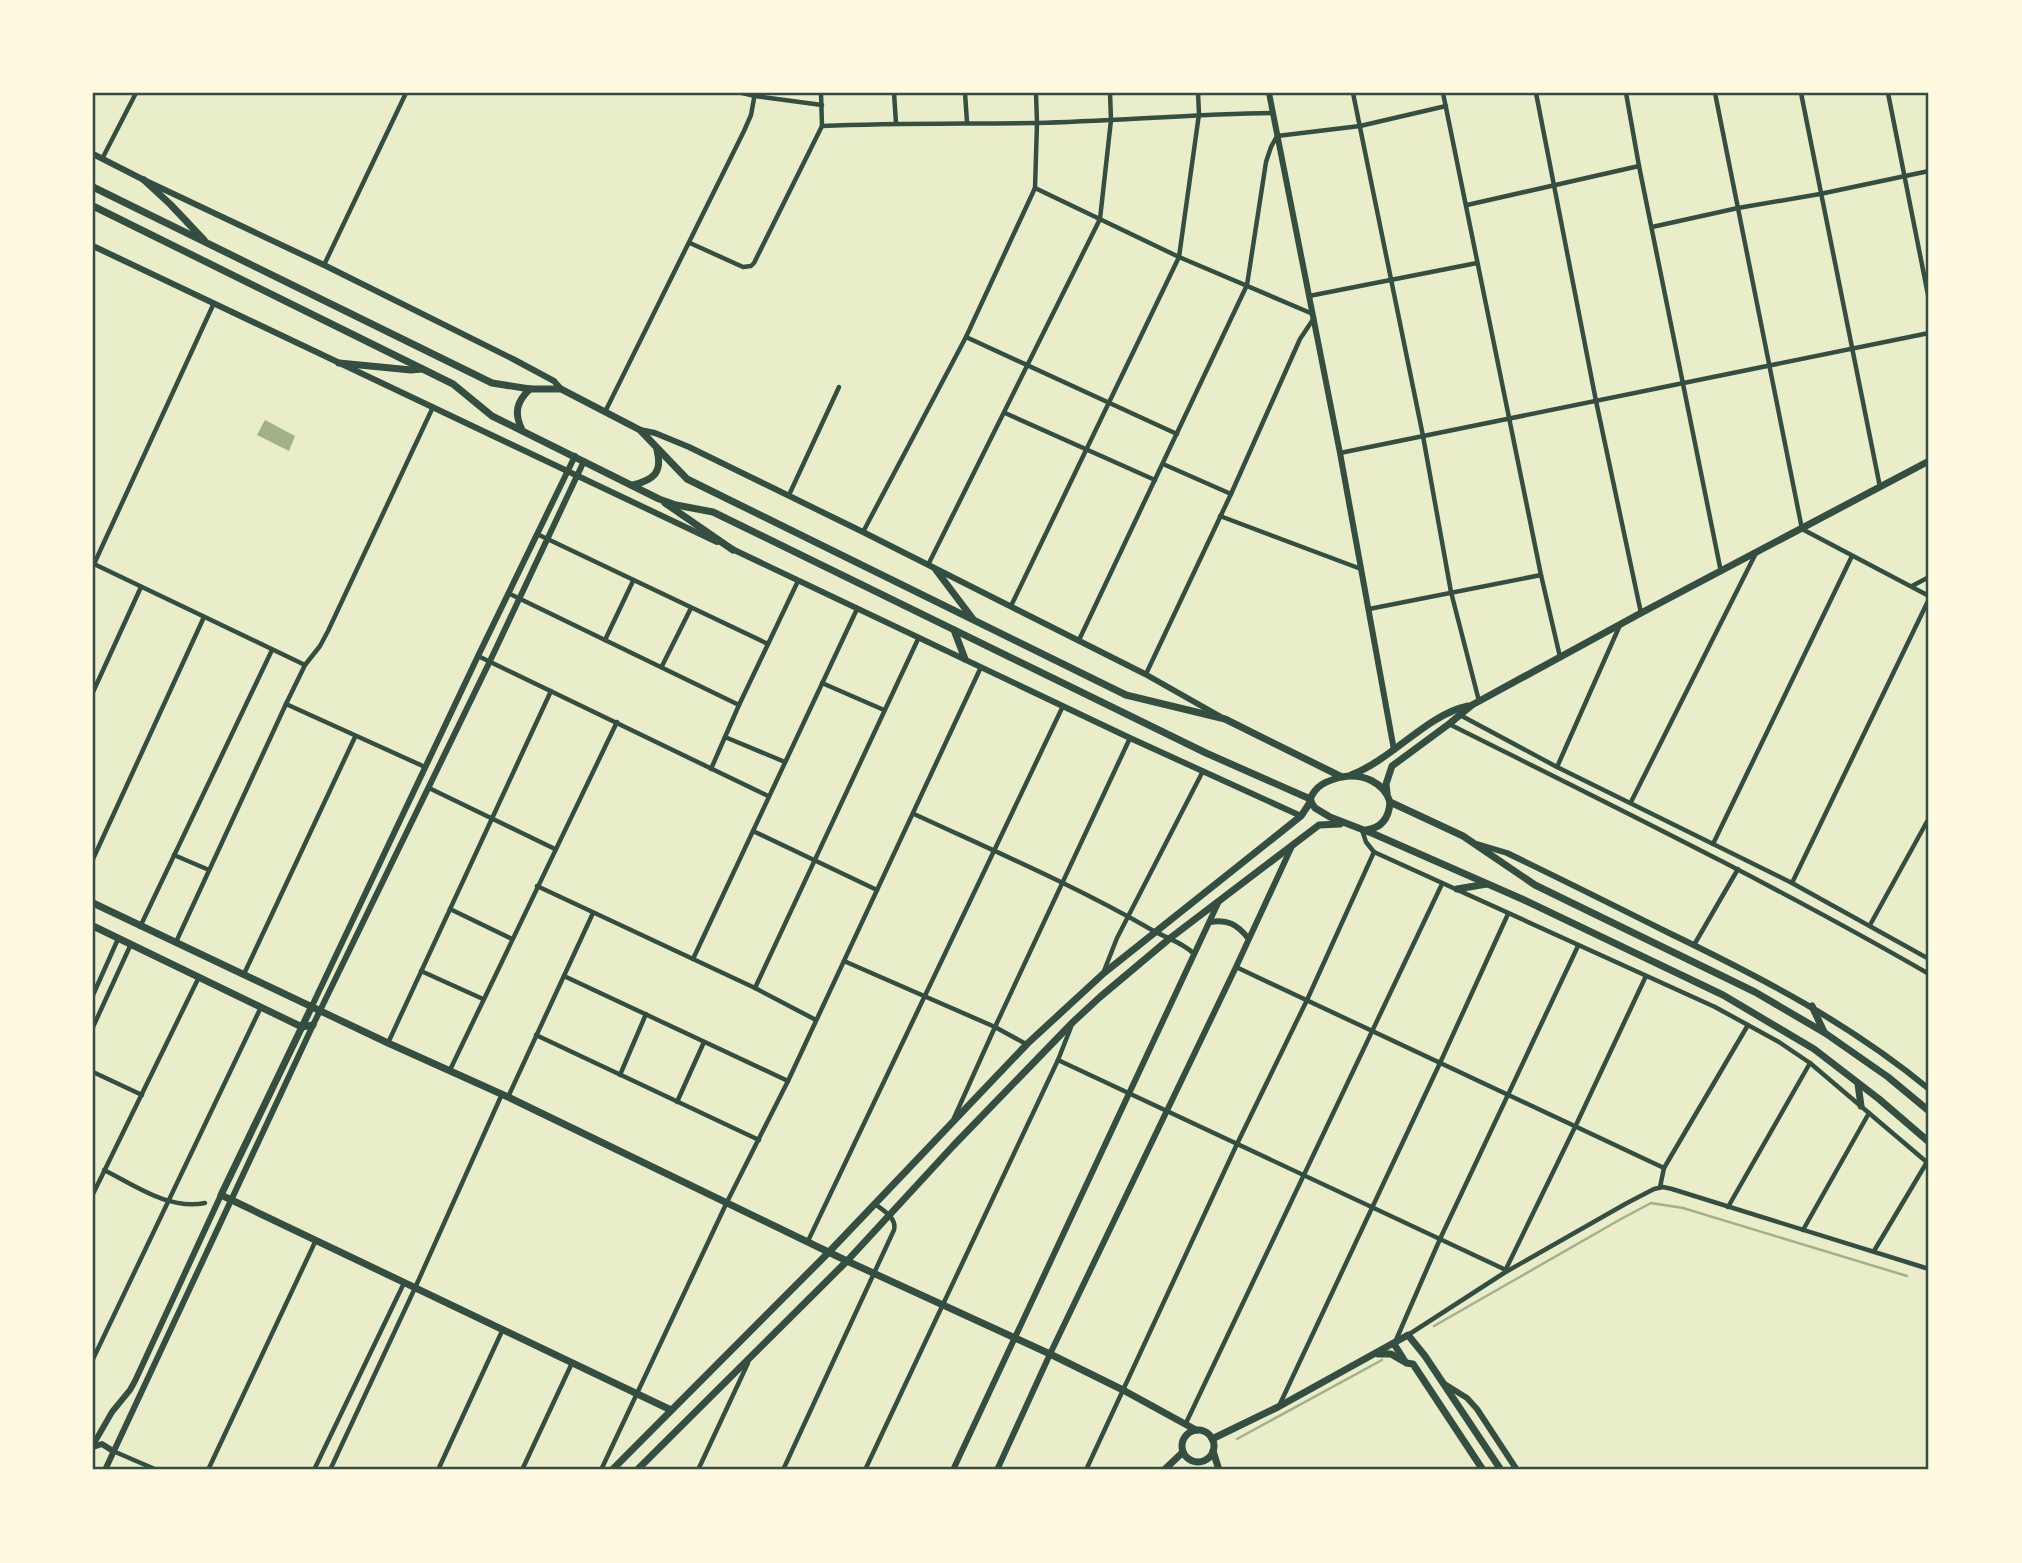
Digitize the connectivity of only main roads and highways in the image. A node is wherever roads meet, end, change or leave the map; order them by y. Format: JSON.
{"nodes":[{"id":1,"x":144,"y":180,"type":"road end"},
{"id":2,"x":93,"y":187,"type":"edge"},
{"id":3,"x":93,"y":206,"type":"edge"},
{"id":4,"x":207,"y":243,"type":"junction"},
{"id":5,"x":339,"y":363,"type":"road end"},
{"id":6,"x":423,"y":369,"type":"junction"},
{"id":7,"x":530,"y":389,"type":"junction"},
{"id":8,"x":522,"y":430,"type":"junction"},
{"id":9,"x":656,"y":446,"type":"junction"},
{"id":10,"x":1929,"y":461,"type":"edge"},
{"id":11,"x":632,"y":485,"type":"junction"},
{"id":12,"x":659,"y":499,"type":"junction"},
{"id":13,"x":733,"y":550,"type":"road end"},
{"id":14,"x":936,"y":570,"type":"road end"},
{"id":15,"x":976,"y":622,"type":"junction"},
{"id":16,"x":953,"y":629,"type":"junction"},
{"id":17,"x":965,"y":659,"type":"road end"},
{"id":18,"x":1475,"y":703,"type":"junction"},
{"id":19,"x":1352,"y":775,"type":"junction"},
{"id":20,"x":1342,"y":777,"type":"junction"},
{"id":21,"x":1387,"y":793,"type":"junction"},
{"id":22,"x":1311,"y":801,"type":"junction"},
{"id":23,"x":1390,"y":803,"type":"junction"},
{"id":24,"x":1349,"y":826,"type":"junction"},
{"id":25,"x":1362,"y":830,"type":"junction"},
{"id":26,"x":1487,"y":884,"type":"junction"},
{"id":27,"x":1457,"y":890,"type":"road end"},
{"id":28,"x":93,"y":903,"type":"edge"},
{"id":29,"x":94,"y":929,"type":"edge"},
{"id":30,"x":312,"y":1006,"type":"junction"},
{"id":31,"x":1812,"y":1006,"type":"road end"},
{"id":32,"x":313,"y":1025,"type":"road end"},
{"id":33,"x":302,"y":1027,"type":"junction"},
{"id":34,"x":1825,"y":1033,"type":"junction"},
{"id":35,"x":1858,"y":1083,"type":"junction"},
{"id":36,"x":1861,"y":1106,"type":"road end"},
{"id":37,"x":1929,"y":1111,"type":"edge"},
{"id":38,"x":1927,"y":1137,"type":"edge"},
{"id":39,"x":829,"y":1252,"type":"junction"},
{"id":40,"x":847,"y":1261,"type":"junction"},
{"id":41,"x":772,"y":1308,"type":"junction"},
{"id":42,"x":785,"y":1322,"type":"junction"},
{"id":43,"x":1394,"y":1344,"type":"junction"},
{"id":44,"x":1374,"y":1355,"type":"junction"},
{"id":45,"x":1425,"y":1356,"type":"junction"},
{"id":46,"x":1410,"y":1364,"type":"junction"},
{"id":47,"x":671,"y":1410,"type":"junction"},
{"id":48,"x":1196,"y":1430,"type":"junction"},
{"id":49,"x":1212,"y":1439,"type":"junction"},
{"id":50,"x":1213,"y":1451,"type":"junction"},
{"id":51,"x":1183,"y":1452,"type":"junction"},
{"id":52,"x":1200,"y":1462,"type":"junction"},
{"id":53,"x":612,"y":1470,"type":"edge"},
{"id":54,"x":637,"y":1470,"type":"edge"},
{"id":55,"x":1164,"y":1470,"type":"edge"},
{"id":56,"x":1203,"y":1470,"type":"edge"},
{"id":57,"x":1219,"y":1470,"type":"edge"},
{"id":58,"x":1483,"y":1470,"type":"edge"},
{"id":59,"x":1501,"y":1470,"type":"edge"}],
"edges":[{"from":1,"to":4,"type":"main road"},
{"from":2,"to":4,"type":"main road"},
{"from":3,"to":6,"type":"main road"},
{"from":4,"to":7,"type":"main road"},
{"from":5,"to":6,"type":"main road"},
{"from":6,"to":8,"type":"main road"},
{"from":7,"to":8,"type":"main road"},
{"from":7,"to":9,"type":"main road"},
{"from":8,"to":11,"type":"main road"},
{"from":9,"to":11,"type":"main road"},
{"from":9,"to":15,"type":"main road"},
{"from":10,"to":18,"type":"main road"},
{"from":11,"to":12,"type":"main road"},
{"from":12,"to":13,"type":"main road"},
{"from":12,"to":16,"type":"main road"},
{"from":14,"to":15,"type":"main road"},
{"from":15,"to":20,"type":"main road"},
{"from":16,"to":17,"type":"main road"},
{"from":16,"to":22,"type":"main road"},
{"from":18,"to":19,"type":"main road"},
{"from":18,"to":21,"type":"main road"},
{"from":19,"to":20,"type":"main road"},
{"from":19,"to":21,"type":"main road"},
{"from":20,"to":22,"type":"main road"},
{"from":21,"to":23,"type":"main road"},
{"from":22,"to":24,"type":"main road"},
{"from":22,"to":39,"type":"main road"},
{"from":23,"to":25,"type":"main road"},
{"from":23,"to":34,"type":"main road"},
{"from":24,"to":25,"type":"main road"},
{"from":24,"to":40,"type":"main road"},
{"from":25,"to":26,"type":"main road"},
{"from":26,"to":27,"type":"main road"},
{"from":26,"to":35,"type":"main road"},
{"from":28,"to":30,"type":"main road"},
{"from":29,"to":33,"type":"main road"},
{"from":30,"to":33,"type":"main road"},
{"from":30,"to":39,"type":"main road"},
{"from":31,"to":34,"type":"main road"},
{"from":32,"to":33,"type":"main road"},
{"from":33,"to":47,"type":"main road"},
{"from":34,"to":37,"type":"main road"},
{"from":35,"to":36,"type":"main road"},
{"from":35,"to":38,"type":"main road"},
{"from":39,"to":40,"type":"main road"},
{"from":39,"to":41,"type":"main road"},
{"from":40,"to":42,"type":"main road"},
{"from":40,"to":48,"type":"main road"},
{"from":41,"to":42,"type":"main road"},
{"from":41,"to":47,"type":"main road"},
{"from":42,"to":54,"type":"main road"},
{"from":43,"to":44,"type":"main road"},
{"from":43,"to":45,"type":"main road"},
{"from":43,"to":46,"type":"main road"},
{"from":44,"to":46,"type":"main road"},
{"from":44,"to":49,"type":"main road"},
{"from":45,"to":46,"type":"main road"},
{"from":45,"to":59,"type":"main road"},
{"from":46,"to":58,"type":"main road"},
{"from":47,"to":53,"type":"main road"},
{"from":48,"to":49,"type":"main road"},
{"from":48,"to":51,"type":"main road"},
{"from":49,"to":50,"type":"main road"},
{"from":50,"to":52,"type":"main road"},
{"from":50,"to":57,"type":"main road"},
{"from":51,"to":52,"type":"main road"},
{"from":51,"to":55,"type":"main road"},
{"from":52,"to":56,"type":"main road"}]}
